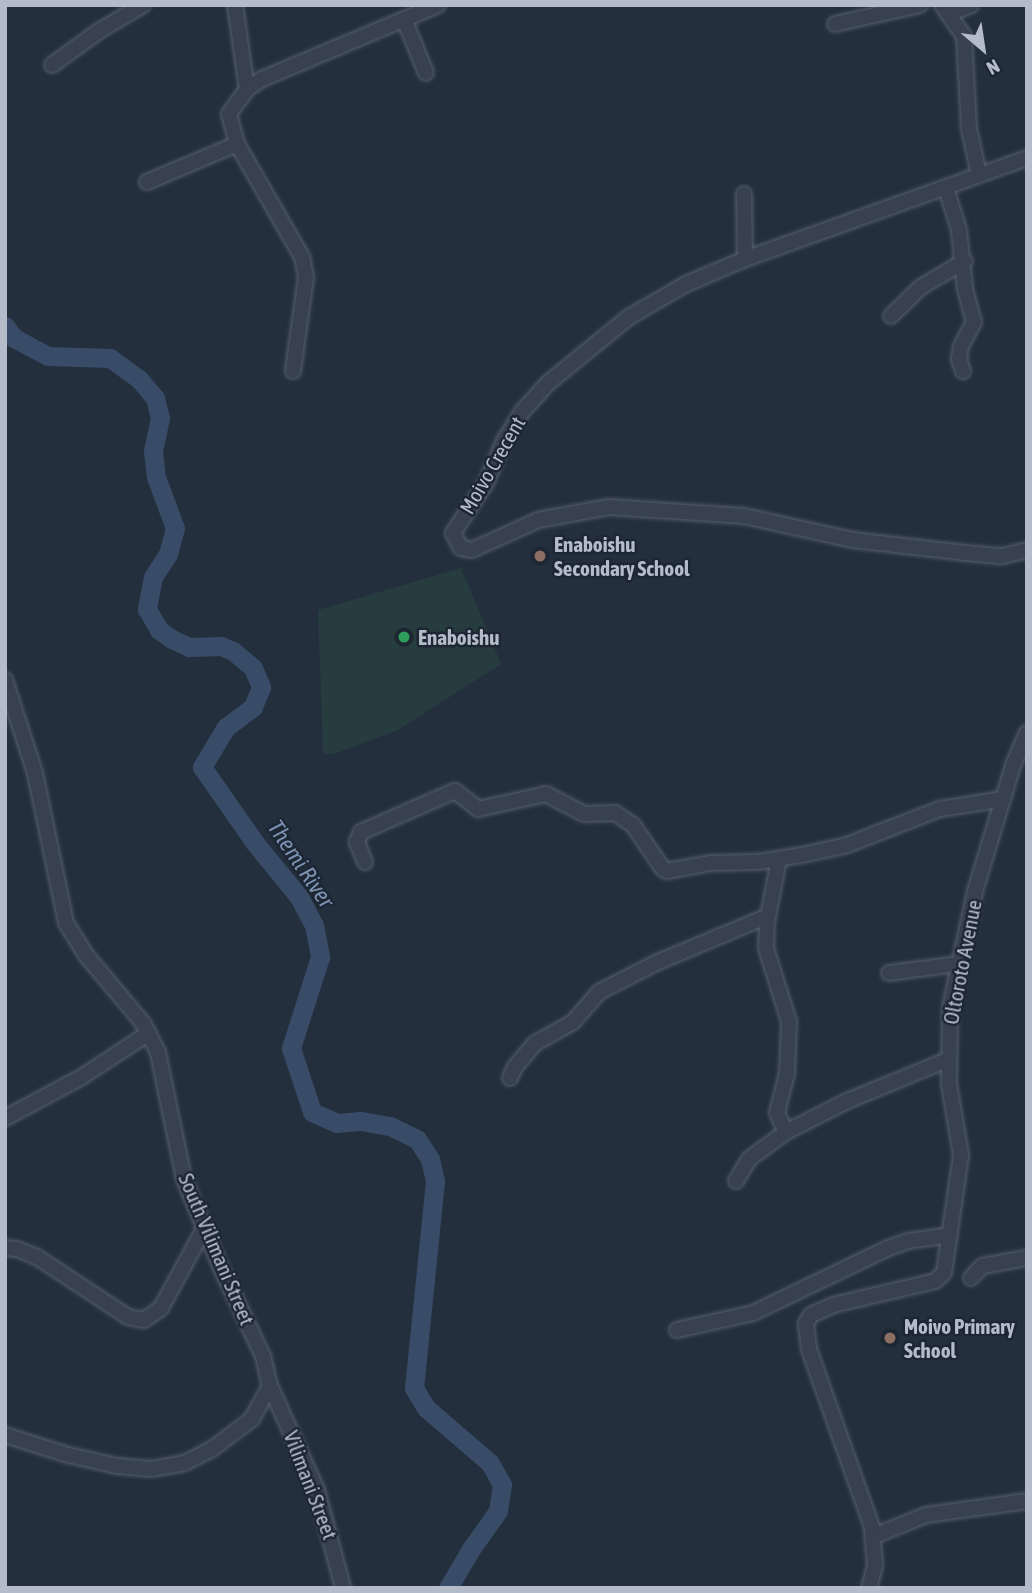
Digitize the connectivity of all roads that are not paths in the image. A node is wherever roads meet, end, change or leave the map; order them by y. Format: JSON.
{"nodes":[{"id":1,"x":143,"y":5,"type":"edge"},
{"id":2,"x":235,"y":5,"type":"edge"},
{"id":3,"x":438,"y":5,"type":"edge"},
{"id":4,"x":920,"y":5,"type":"edge"},
{"id":5,"x":971,"y":5,"type":"edge"},
{"id":6,"x":945,"y":10,"type":"edge"},
{"id":7,"x":404,"y":19,"type":"junction"},
{"id":8,"x":835,"y":23,"type":"dead end"},
{"id":9,"x":52,"y":65,"type":"dead end"},
{"id":10,"x":425,"y":73,"type":"dead end"},
{"id":11,"x":247,"y":89,"type":"junction"},
{"id":12,"x":237,"y":144,"type":"junction"},
{"id":13,"x":1027,"y":158,"type":"edge"},
{"id":14,"x":979,"y":174,"type":"junction"},
{"id":15,"x":147,"y":182,"type":"dead end"},
{"id":16,"x":946,"y":188,"type":"junction"},
{"id":17,"x":744,"y":194,"type":"dead end"},
{"id":18,"x":746,"y":259,"type":"junction"},
{"id":19,"x":965,"y":261,"type":"junction"},
{"id":20,"x":891,"y":316,"type":"dead end"},
{"id":21,"x":293,"y":371,"type":"dead end"},
{"id":22,"x":963,"y":372,"type":"dead end"},
{"id":23,"x":1023,"y":554,"type":"edge"},
{"id":24,"x":6,"y":687,"type":"edge"},
{"id":25,"x":1027,"y":733,"type":"edge"},
{"id":26,"x":1003,"y":799,"type":"junction"},
{"id":27,"x":779,"y":859,"type":"junction"},
{"id":28,"x":365,"y":862,"type":"dead end"},
{"id":29,"x":768,"y":916,"type":"junction"},
{"id":30,"x":957,"y":964,"type":"junction"},
{"id":31,"x":889,"y":973,"type":"dead end"},
{"id":32,"x":149,"y":1033,"type":"junction"},
{"id":33,"x":947,"y":1060,"type":"junction"},
{"id":34,"x":510,"y":1078,"type":"dead end"},
{"id":35,"x":5,"y":1118,"type":"edge"},
{"id":36,"x":786,"y":1132,"type":"junction"},
{"id":37,"x":736,"y":1181,"type":"dead end"},
{"id":38,"x":205,"y":1227,"type":"junction"},
{"id":39,"x":950,"y":1235,"type":"junction"},
{"id":40,"x":5,"y":1248,"type":"edge"},
{"id":41,"x":1027,"y":1258,"type":"edge"},
{"id":42,"x":971,"y":1278,"type":"dead end"},
{"id":43,"x":677,"y":1331,"type":"dead end"},
{"id":44,"x":270,"y":1385,"type":"junction"},
{"id":45,"x":5,"y":1436,"type":"edge"},
{"id":46,"x":1027,"y":1501,"type":"edge"},
{"id":47,"x":874,"y":1536,"type":"junction"},
{"id":48,"x":343,"y":1588,"type":"edge"},
{"id":49,"x":869,"y":1588,"type":"edge"}],
"edges":[{"from":1,"to":9,"type":"street"},
{"from":2,"to":11,"type":"street"},
{"from":3,"to":7,"type":"street"},
{"from":4,"to":8,"type":"street"},
{"from":5,"to":6,"type":"street"},
{"from":6,"to":14,"type":"street"},
{"from":7,"to":10,"type":"street"},
{"from":7,"to":11,"type":"street"},
{"from":11,"to":12,"type":"street"},
{"from":12,"to":15,"type":"street"},
{"from":12,"to":21,"type":"street"},
{"from":13,"to":14,"type":"street","name":"Moivo Crecent"},
{"from":14,"to":16,"type":"street","name":"Moivo Crecent"},
{"from":16,"to":18,"type":"street","name":"Moivo Crecent"},
{"from":16,"to":19,"type":"street"},
{"from":17,"to":18,"type":"street"},
{"from":18,"to":23,"type":"street","name":"Moivo Crecent"},
{"from":19,"to":20,"type":"street"},
{"from":19,"to":22,"type":"street"},
{"from":24,"to":32,"type":"street","name":"South Vilimani Street"},
{"from":25,"to":26,"type":"street","name":"Oltoroto Avenue"},
{"from":26,"to":27,"type":"street"},
{"from":26,"to":30,"type":"street","name":"Oltoroto Avenue"},
{"from":27,"to":28,"type":"street"},
{"from":27,"to":29,"type":"street"},
{"from":29,"to":34,"type":"street"},
{"from":29,"to":36,"type":"street"},
{"from":30,"to":31,"type":"street"},
{"from":30,"to":33,"type":"street","name":"Oltoroto Avenue"},
{"from":32,"to":35,"type":"street"},
{"from":32,"to":38,"type":"street","name":"South Vilimani Street"},
{"from":33,"to":36,"type":"street"},
{"from":33,"to":39,"type":"street","name":"Oltoroto Avenue"},
{"from":36,"to":37,"type":"street"},
{"from":38,"to":40,"type":"street"},
{"from":38,"to":44,"type":"street","name":"South Vilimani Street"},
{"from":39,"to":43,"type":"street"},
{"from":39,"to":47,"type":"street","name":"Oltoroto Avenue"},
{"from":41,"to":42,"type":"street"},
{"from":44,"to":45,"type":"street"},
{"from":44,"to":48,"type":"street","name":"Vilimani Street"},
{"from":46,"to":47,"type":"street"},
{"from":47,"to":49,"type":"street","name":"Oltoroto Avenue"}]}
